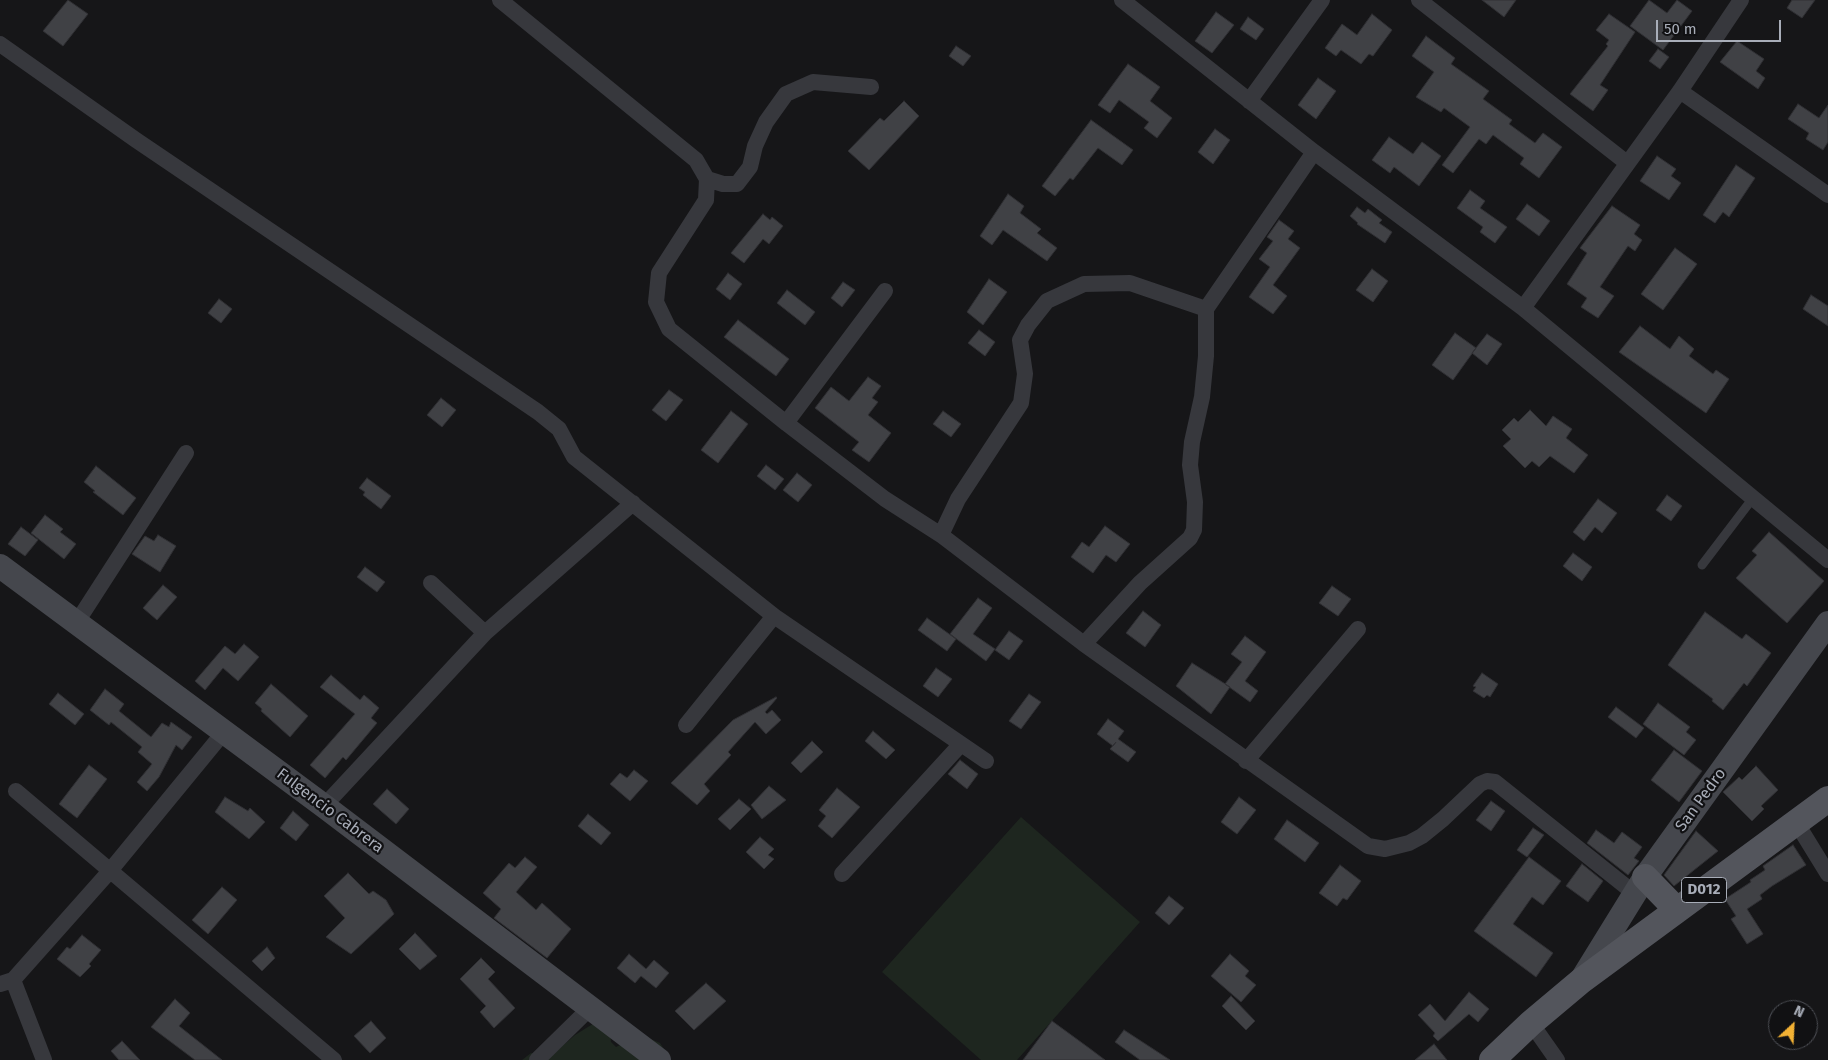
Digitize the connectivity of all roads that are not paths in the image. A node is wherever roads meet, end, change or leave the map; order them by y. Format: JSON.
{"nodes":[{"id":1,"x":500,"y":0,"type":"edge"},
{"id":2,"x":1122,"y":0,"type":"edge"},
{"id":3,"x":1322,"y":0,"type":"edge"},
{"id":4,"x":1419,"y":0,"type":"edge"},
{"id":5,"x":1735,"y":2,"type":"edge"},
{"id":6,"x":0,"y":44,"type":"edge"},
{"id":7,"x":871,"y":87,"type":"dead end"},
{"id":8,"x":1680,"y":91,"type":"junction"},
{"id":9,"x":1249,"y":101,"type":"junction"},
{"id":10,"x":1314,"y":152,"type":"junction"},
{"id":11,"x":1627,"y":163,"type":"junction"},
{"id":12,"x":707,"y":180,"type":"junction"},
{"id":13,"x":1828,"y":196,"type":"edge"},
{"id":14,"x":885,"y":292,"type":"dead end"},
{"id":15,"x":1523,"y":308,"type":"junction"},
{"id":16,"x":1206,"y":309,"type":"junction"},
{"id":17,"x":786,"y":423,"type":"junction"},
{"id":18,"x":186,"y":453,"type":"dead end"},
{"id":19,"x":1754,"y":498,"type":"junction"},
{"id":20,"x":633,"y":503,"type":"junction"},
{"id":21,"x":941,"y":535,"type":"junction"},
{"id":22,"x":1828,"y":560,"type":"edge"},
{"id":23,"x":1702,"y":565,"type":"dead end"},
{"id":24,"x":0,"y":566,"type":"edge"},
{"id":25,"x":431,"y":583,"type":"dead end"},
{"id":26,"x":774,"y":616,"type":"junction"},
{"id":27,"x":77,"y":622,"type":"junction"},
{"id":28,"x":1828,"y":623,"type":"edge"},
{"id":29,"x":1358,"y":629,"type":"dead end"},
{"id":30,"x":485,"y":633,"type":"junction"},
{"id":31,"x":1084,"y":644,"type":"junction"},
{"id":32,"x":686,"y":725,"type":"dead end"},
{"id":33,"x":224,"y":732,"type":"junction"},
{"id":34,"x":960,"y":744,"type":"junction"},
{"id":35,"x":986,"y":761,"type":"dead end"},
{"id":36,"x":1246,"y":761,"type":"junction"},
{"id":37,"x":16,"y":792,"type":"dead end"},
{"id":38,"x":1828,"y":799,"type":"edge"},
{"id":39,"x":324,"y":806,"type":"junction"},
{"id":40,"x":1796,"y":822,"type":"junction"},
{"id":41,"x":109,"y":872,"type":"junction"},
{"id":42,"x":842,"y":874,"type":"dead end"},
{"id":43,"x":1828,"y":874,"type":"edge"},
{"id":44,"x":1640,"y":885,"type":"junction"},
{"id":45,"x":1677,"y":910,"type":"junction"},
{"id":46,"x":1581,"y":981,"type":"junction"},
{"id":47,"x":6,"y":982,"type":"edge"},
{"id":48,"x":589,"y":1009,"type":"junction"},
{"id":49,"x":1532,"y":1023,"type":"junction"},
{"id":50,"x":44,"y":1060,"type":"edge"},
{"id":51,"x":334,"y":1060,"type":"edge"},
{"id":52,"x":537,"y":1060,"type":"edge"},
{"id":53,"x":659,"y":1060,"type":"edge"},
{"id":54,"x":1492,"y":1060,"type":"edge"},
{"id":55,"x":1557,"y":1060,"type":"edge"}],
"edges":[{"from":1,"to":12,"type":"street"},
{"from":2,"to":9,"type":"street"},
{"from":3,"to":9,"type":"street"},
{"from":4,"to":11,"type":"street"},
{"from":5,"to":8,"type":"street"},
{"from":6,"to":20,"type":"street"},
{"from":7,"to":12,"type":"street"},
{"from":8,"to":11,"type":"street"},
{"from":8,"to":13,"type":"street"},
{"from":9,"to":10,"type":"street"},
{"from":10,"to":15,"type":"street"},
{"from":10,"to":16,"type":"street"},
{"from":11,"to":15,"type":"street"},
{"from":12,"to":17,"type":"street"},
{"from":14,"to":17,"type":"street"},
{"from":15,"to":19,"type":"street"},
{"from":16,"to":21,"type":"street"},
{"from":16,"to":31,"type":"street"},
{"from":17,"to":21,"type":"street"},
{"from":18,"to":27,"type":"street"},
{"from":19,"to":22,"type":"street"},
{"from":19,"to":23,"type":"lane"},
{"from":20,"to":26,"type":"street"},
{"from":20,"to":30,"type":"street"},
{"from":21,"to":31,"type":"street"},
{"from":24,"to":27,"type":"main road","name":"Fulgencio Cabrera"},
{"from":25,"to":30,"type":"street"},
{"from":26,"to":32,"type":"street"},
{"from":26,"to":34,"type":"street"},
{"from":27,"to":33,"type":"main road","name":"Fulgencio Cabrera"},
{"from":28,"to":44,"type":"main road","name":"San Pedro"},
{"from":29,"to":36,"type":"street"},
{"from":30,"to":39,"type":"street"},
{"from":31,"to":36,"type":"street"},
{"from":33,"to":39,"type":"main road","name":"Fulgencio Cabrera"},
{"from":33,"to":41,"type":"street"},
{"from":34,"to":35,"type":"street"},
{"from":34,"to":42,"type":"street"},
{"from":36,"to":44,"type":"street"},
{"from":37,"to":41,"type":"street"},
{"from":38,"to":40,"type":"main road","number":"D012"},
{"from":39,"to":48,"type":"main road","name":"Fulgencio Cabrera"},
{"from":40,"to":43,"type":"street"},
{"from":40,"to":45,"type":"main road","number":"D012"},
{"from":41,"to":47,"type":"street"},
{"from":41,"to":51,"type":"street"},
{"from":44,"to":45,"type":"main road"},
{"from":44,"to":46,"type":"main road","name":"San Pedro"},
{"from":45,"to":46,"type":"main road","number":"D012"},
{"from":46,"to":49,"type":"main road","number":"D012"},
{"from":47,"to":50,"type":"street"},
{"from":48,"to":52,"type":"street"},
{"from":48,"to":53,"type":"main road","name":"Fulgencio Cabrera"},
{"from":49,"to":54,"type":"main road","number":"D012"},
{"from":49,"to":55,"type":"street"}]}
